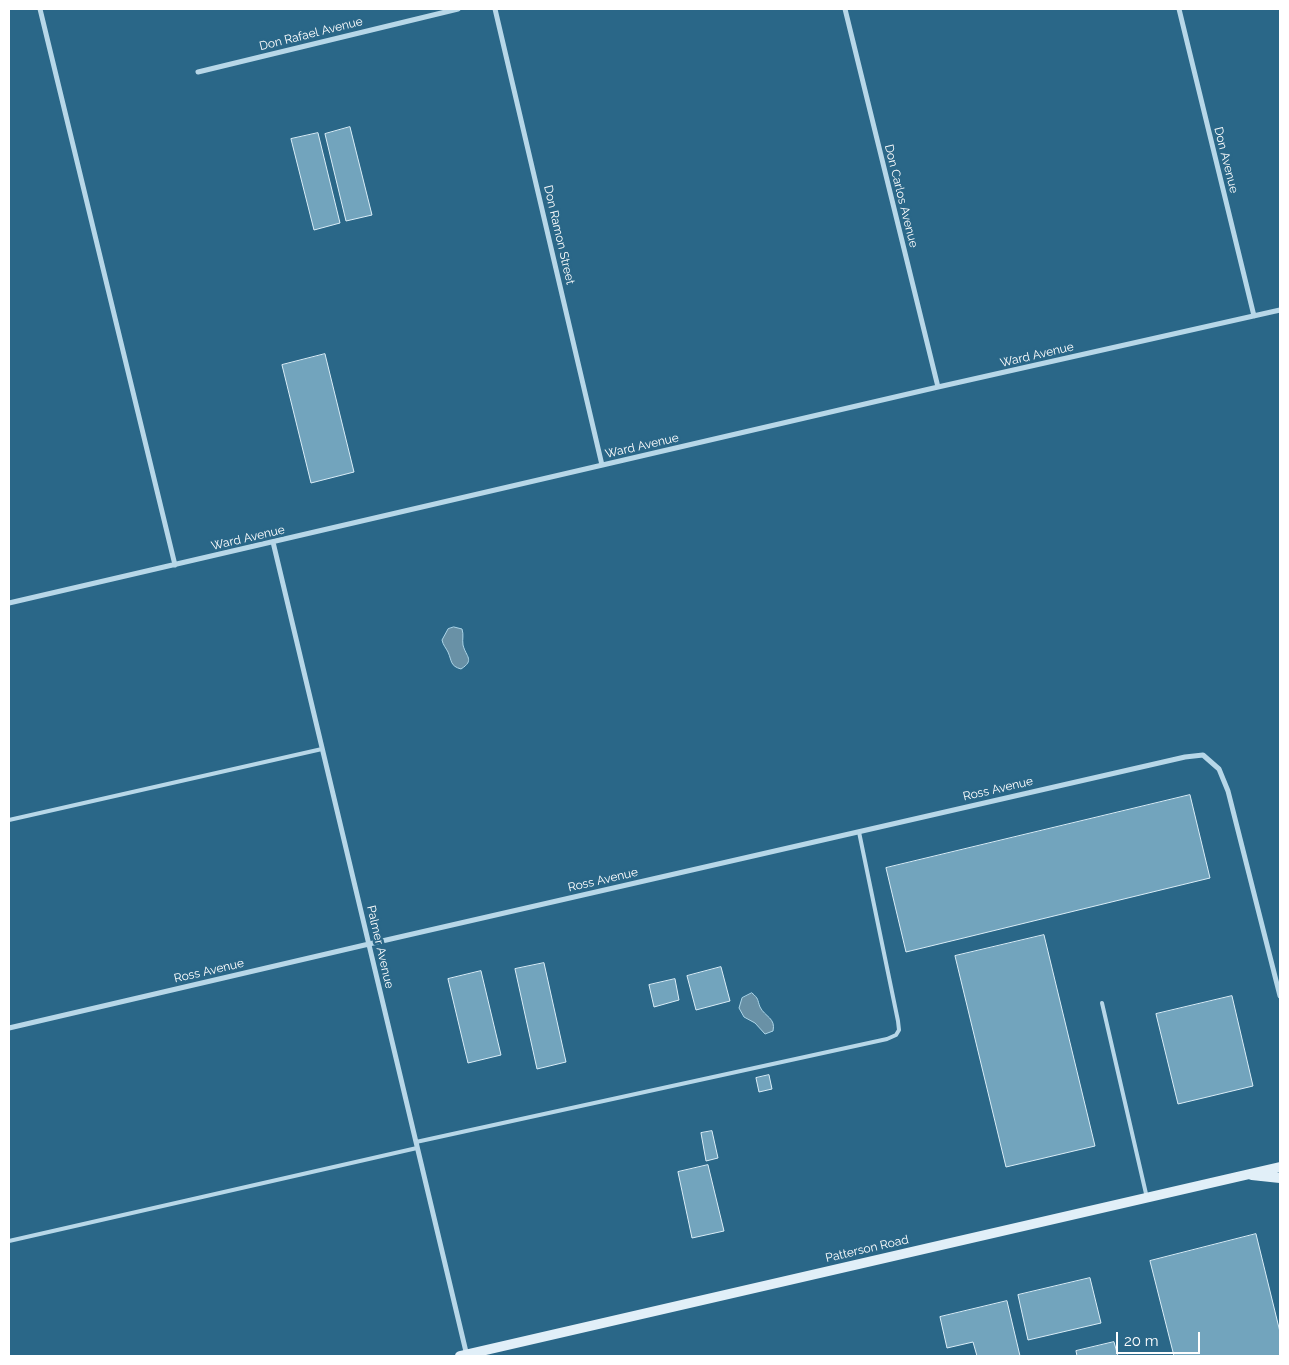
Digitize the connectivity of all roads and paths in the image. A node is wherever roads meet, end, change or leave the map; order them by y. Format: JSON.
{"nodes":[{"id":1,"x":40,"y":9,"type":"edge"},
{"id":2,"x":458,"y":9,"type":"edge"},
{"id":3,"x":495,"y":9,"type":"edge"},
{"id":4,"x":844,"y":9,"type":"edge"},
{"id":5,"x":1179,"y":9,"type":"edge"},
{"id":6,"x":198,"y":72,"type":"dead end"},
{"id":7,"x":1280,"y":310,"type":"edge"},
{"id":8,"x":1254,"y":316,"type":"junction"},
{"id":9,"x":938,"y":388,"type":"junction"},
{"id":10,"x":602,"y":465,"type":"junction"},
{"id":11,"x":273,"y":542,"type":"junction"},
{"id":12,"x":175,"y":564,"type":"junction"},
{"id":13,"x":9,"y":603,"type":"edge"},
{"id":14,"x":322,"y":749,"type":"junction"},
{"id":15,"x":9,"y":820,"type":"edge"},
{"id":16,"x":859,"y":832,"type":"junction"},
{"id":17,"x":369,"y":944,"type":"junction"},
{"id":18,"x":1280,"y":996,"type":"edge"},
{"id":19,"x":1102,"y":1004,"type":"dead end"},
{"id":20,"x":9,"y":1028,"type":"edge"},
{"id":21,"x":417,"y":1145,"type":"junction"},
{"id":22,"x":1280,"y":1166,"type":"edge"},
{"id":23,"x":1244,"y":1175,"type":"junction"},
{"id":24,"x":1280,"y":1178,"type":"edge"},
{"id":25,"x":1147,"y":1198,"type":"junction"},
{"id":26,"x":9,"y":1242,"type":"edge"},
{"id":27,"x":464,"y":1356,"type":"edge"}],
"edges":[{"from":1,"to":12,"type":"street"},
{"from":2,"to":6,"type":"street","name":"Don Rafael Avenue"},
{"from":3,"to":10,"type":"street","name":"Don Ramon Street"},
{"from":4,"to":9,"type":"street","name":"Don Carlos Avenue"},
{"from":5,"to":8,"type":"street","name":"Don Avenue"},
{"from":7,"to":8,"type":"street","name":"Ward Avenue"},
{"from":8,"to":9,"type":"street","name":"Ward Avenue"},
{"from":9,"to":10,"type":"street","name":"Ward Avenue"},
{"from":10,"to":11,"type":"street","name":"Ward Avenue"},
{"from":11,"to":12,"type":"street","name":"Ward Avenue"},
{"from":11,"to":14,"type":"street","name":"Palmer Avenue"},
{"from":12,"to":13,"type":"street","name":"Ward Avenue"},
{"from":14,"to":15,"type":"lane"},
{"from":14,"to":17,"type":"street","name":"Palmer Avenue"},
{"from":16,"to":17,"type":"street","name":"Ross Avenue"},
{"from":16,"to":18,"type":"street","name":"Ross Avenue"},
{"from":16,"to":21,"type":"lane"},
{"from":17,"to":20,"type":"street","name":"Ross Avenue"},
{"from":17,"to":21,"type":"street","name":"Palmer Avenue"},
{"from":19,"to":25,"type":"lane"},
{"from":21,"to":26,"type":"lane"},
{"from":21,"to":27,"type":"street","name":"Palmer Avenue"},
{"from":22,"to":23,"type":"main road","name":"Patterson Road"},
{"from":23,"to":24,"type":"main road"},
{"from":23,"to":25,"type":"main road","name":"Patterson Road"},
{"from":25,"to":27,"type":"main road","name":"Patterson Road"}]}
